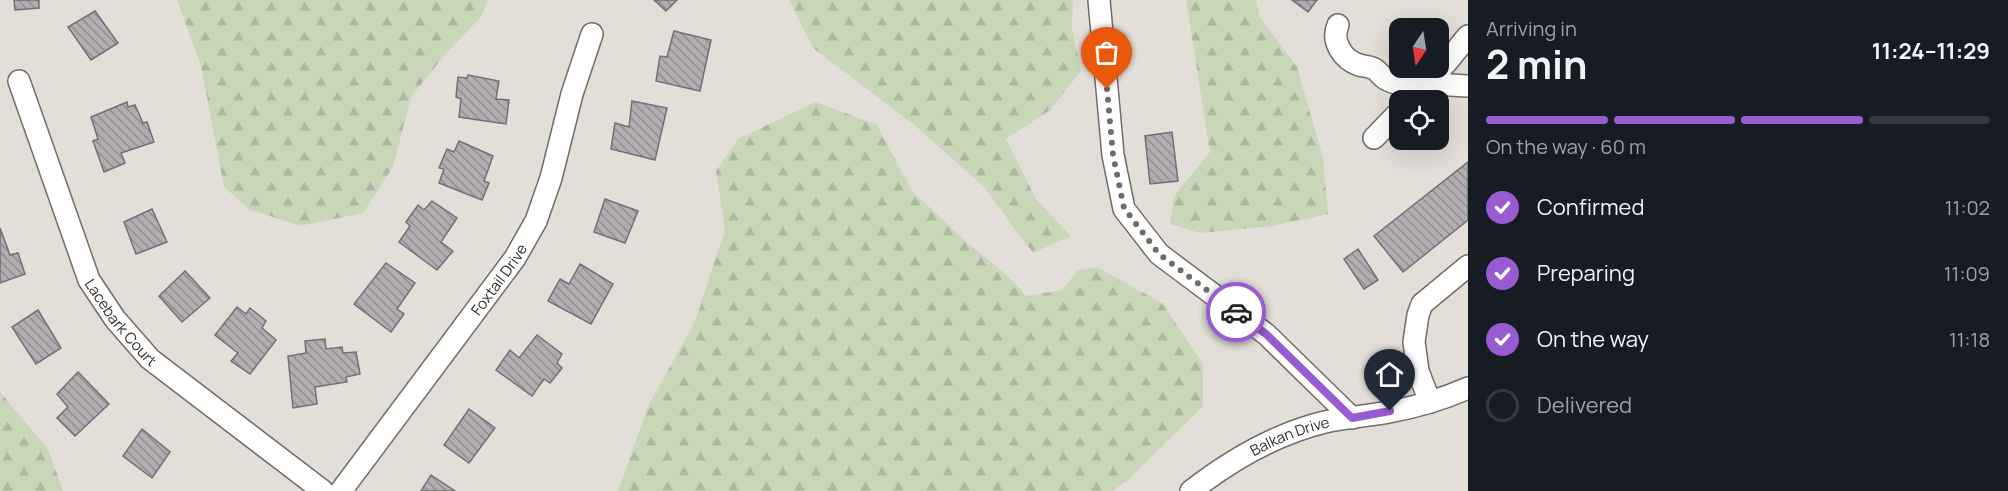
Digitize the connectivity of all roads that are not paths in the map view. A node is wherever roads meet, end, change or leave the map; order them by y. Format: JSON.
{"nodes":[{"id":1,"x":1099,"y":0,"type":"edge"},
{"id":2,"x":1338,"y":25,"type":"dead end"},
{"id":3,"x":592,"y":34,"type":"dead end"},
{"id":4,"x":1468,"y":36,"type":"edge"},
{"id":5,"x":1449,"y":58,"type":"edge"},
{"id":6,"x":1431,"y":78,"type":"junction"},
{"id":7,"x":19,"y":81,"type":"dead end"},
{"id":8,"x":1468,"y":86,"type":"edge"},
{"id":9,"x":1419,"y":90,"type":"edge"},
{"id":10,"x":1389,"y":122,"type":"edge"},
{"id":11,"x":1374,"y":138,"type":"dead end"},
{"id":12,"x":1468,"y":266,"type":"edge"},
{"id":13,"x":1468,"y":388,"type":"edge"},
{"id":14,"x":1430,"y":402,"type":"junction"},
{"id":15,"x":1352,"y":418,"type":"junction"},
{"id":16,"x":323,"y":491,"type":"edge"},
{"id":17,"x":341,"y":491,"type":"edge"},
{"id":18,"x":1191,"y":491,"type":"edge"}],
"edges":[{"from":1,"to":15,"type":"street"},
{"from":2,"to":6,"type":"street"},
{"from":3,"to":17,"type":"street","name":"Foxtail Drive"},
{"from":4,"to":5,"type":"street"},
{"from":6,"to":8,"type":"street"},
{"from":6,"to":9,"type":"street"},
{"from":7,"to":16,"type":"street","name":"Lacebark Court"},
{"from":10,"to":11,"type":"street"},
{"from":12,"to":14,"type":"street"},
{"from":13,"to":14,"type":"street","name":"Balkan Drive"},
{"from":14,"to":15,"type":"street","name":"Balkan Drive"},
{"from":15,"to":18,"type":"street","name":"Balkan Drive"}]}
